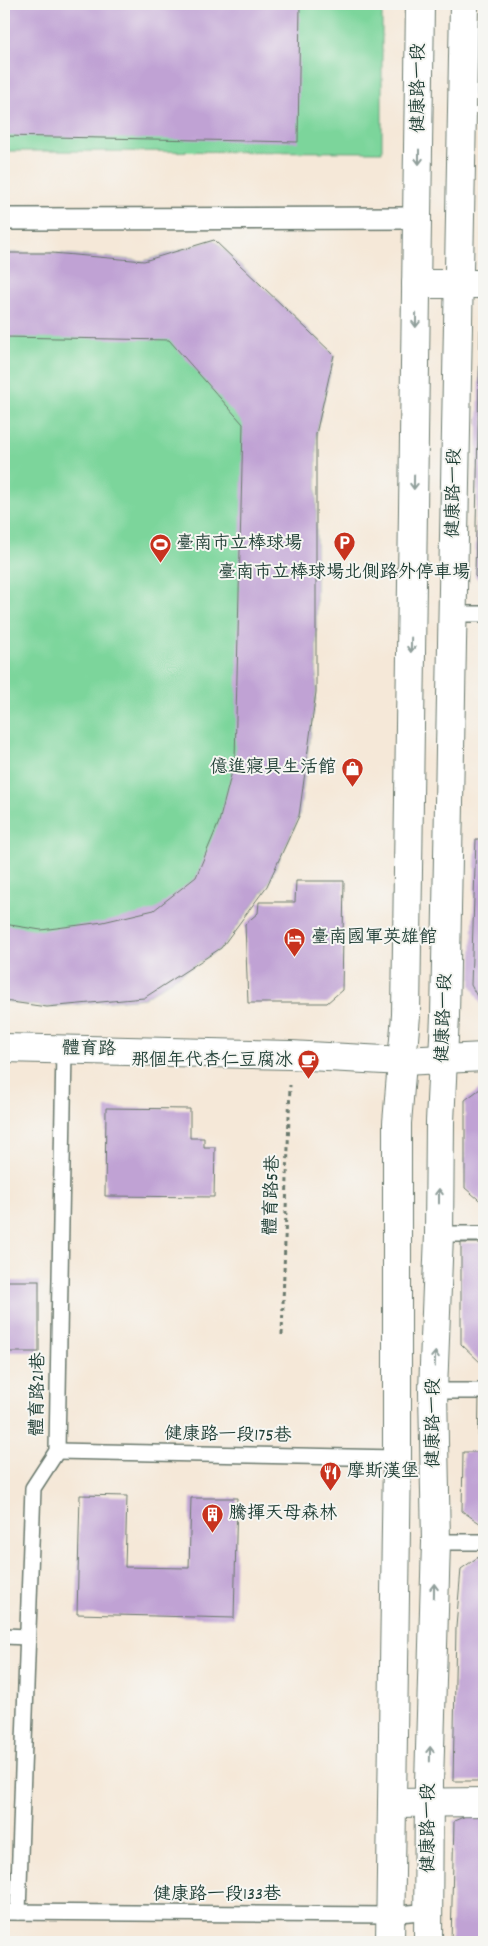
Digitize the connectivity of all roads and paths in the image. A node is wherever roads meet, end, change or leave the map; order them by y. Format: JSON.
{"nodes":[{"id":1,"x":420,"y":4,"type":"edge"},
{"id":2,"x":464,"y":4,"type":"edge"},
{"id":3,"x":418,"y":218,"type":"junction"},
{"id":4,"x":4,"y":219,"type":"edge"},
{"id":5,"x":416,"y":284,"type":"junction"},
{"id":6,"x":471,"y":284,"type":"edge"},
{"id":7,"x":452,"y":614,"type":"junction"},
{"id":8,"x":484,"y":614,"type":"edge"},
{"id":9,"x":4,"y":1048,"type":"edge"},
{"id":10,"x":64,"y":1050,"type":"junction"},
{"id":11,"x":290,"y":1055,"type":"junction"},
{"id":12,"x":484,"y":1057,"type":"edge"},
{"id":13,"x":444,"y":1060,"type":"junction"},
{"id":14,"x":403,"y":1061,"type":"junction"},
{"id":15,"x":439,"y":1234,"type":"junction"},
{"id":16,"x":484,"y":1234,"type":"edge"},
{"id":17,"x":282,"y":1335,"type":"dead end"},
{"id":18,"x":434,"y":1391,"type":"junction"},
{"id":19,"x":484,"y":1391,"type":"edge"},
{"id":20,"x":57,"y":1451,"type":"junction"},
{"id":21,"x":398,"y":1458,"type":"junction"},
{"id":22,"x":436,"y":1542,"type":"junction"},
{"id":23,"x":484,"y":1542,"type":"edge"},
{"id":24,"x":4,"y":1636,"type":"edge"},
{"id":25,"x":28,"y":1637,"type":"junction"},
{"id":26,"x":484,"y":1802,"type":"edge"},
{"id":27,"x":392,"y":1803,"type":"junction"},
{"id":28,"x":429,"y":1803,"type":"junction"},
{"id":29,"x":429,"y":1910,"type":"junction"},
{"id":30,"x":11,"y":1912,"type":"edge"},
{"id":31,"x":390,"y":1915,"type":"junction"},
{"id":32,"x":390,"y":1942,"type":"edge"},
{"id":33,"x":428,"y":1942,"type":"edge"}],
"edges":[{"from":1,"to":3,"type":"street","name":"健康路一段","one_way":true},
{"from":2,"to":6,"type":"street","name":"健康路一段"},
{"from":3,"to":4,"type":"street"},
{"from":3,"to":5,"type":"street","name":"健康路一段"},
{"from":5,"to":6,"type":"street"},
{"from":5,"to":14,"type":"street","name":"健康路一段","one_way":true},
{"from":6,"to":7,"type":"street","name":"健康路一段"},
{"from":7,"to":8,"type":"lane"},
{"from":7,"to":13,"type":"street","name":"健康路一段"},
{"from":9,"to":10,"type":"street","name":"體育路"},
{"from":10,"to":11,"type":"street","name":"體育路"},
{"from":10,"to":20,"type":"lane","name":"體育路21巷"},
{"from":11,"to":14,"type":"street","name":"體育路"},
{"from":11,"to":17,"type":"path","name":"體育路5巷"},
{"from":12,"to":13,"type":"street","name":"體育路"},
{"from":13,"to":14,"type":"street","name":"體育路"},
{"from":15,"to":13,"type":"street","name":"健康路一段","one_way":true},
{"from":14,"to":21,"type":"street","name":"健康路一段"},
{"from":15,"to":16,"type":"lane"},
{"from":18,"to":15,"type":"street","name":"健康路一段","one_way":true},
{"from":18,"to":19,"type":"lane"},
{"from":18,"to":22,"type":"street","name":"健康路一段"},
{"from":20,"to":21,"type":"lane","name":"健康路一段175巷"},
{"from":20,"to":25,"type":"lane","name":"體育路21巷"},
{"from":21,"to":27,"type":"street","name":"健康路一段"},
{"from":22,"to":23,"type":"lane"},
{"from":28,"to":22,"type":"street","name":"健康路一段","one_way":true},
{"from":24,"to":25,"type":"lane"},
{"from":25,"to":30,"type":"lane","name":"體育路21巷"},
{"from":26,"to":28,"type":"street"},
{"from":27,"to":28,"type":"street"},
{"from":27,"to":31,"type":"street","name":"健康路一段"},
{"from":28,"to":29,"type":"street","name":"健康路一段"},
{"from":29,"to":31,"type":"lane","name":"健康路一段133巷"},
{"from":29,"to":33,"type":"street","name":"健康路一段"},
{"from":30,"to":31,"type":"lane","name":"健康路一段133巷"},
{"from":31,"to":32,"type":"street","name":"健康路一段"}]}
